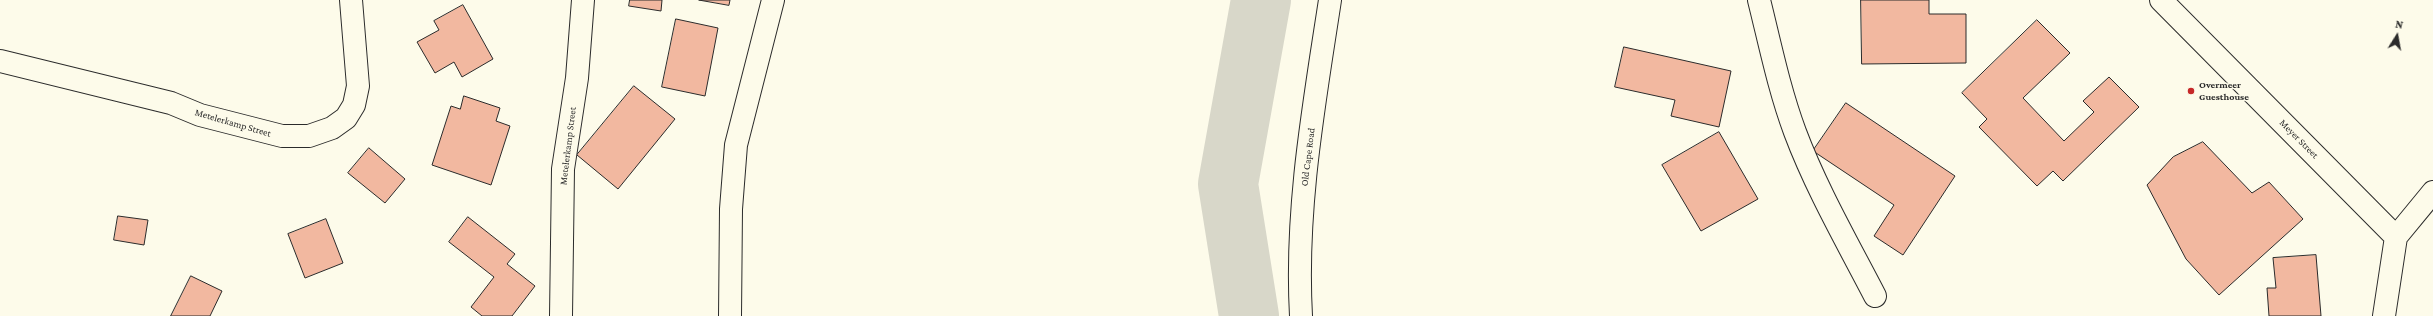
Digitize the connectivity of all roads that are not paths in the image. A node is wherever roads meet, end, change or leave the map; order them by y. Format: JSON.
{"nodes":[{"id":1,"x":351,"y":0,"type":"edge"},
{"id":2,"x":583,"y":0,"type":"edge"},
{"id":3,"x":773,"y":0,"type":"edge"},
{"id":4,"x":1330,"y":0,"type":"edge"},
{"id":5,"x":1759,"y":0,"type":"edge"},
{"id":6,"x":2161,"y":0,"type":"edge"},
{"id":7,"x":0,"y":61,"type":"edge"},
{"id":8,"x":2433,"y":192,"type":"edge"},
{"id":9,"x":2396,"y":237,"type":"junction"},
{"id":10,"x":1875,"y":296,"type":"dead end"},
{"id":11,"x":561,"y":316,"type":"edge"},
{"id":12,"x":730,"y":316,"type":"edge"},
{"id":13,"x":1301,"y":316,"type":"edge"},
{"id":14,"x":2384,"y":316,"type":"edge"}],
"edges":[{"from":1,"to":7,"type":"street","name":"Metelerkamp Street"},
{"from":2,"to":11,"type":"street","name":"Metelerkamp Street"},
{"from":3,"to":12,"type":"street"},
{"from":4,"to":13,"type":"street","name":"Old Cape Road"},
{"from":5,"to":10,"type":"street"},
{"from":6,"to":9,"type":"street","name":"Meyer Street"},
{"from":8,"to":9,"type":"street"},
{"from":9,"to":14,"type":"street"}]}
